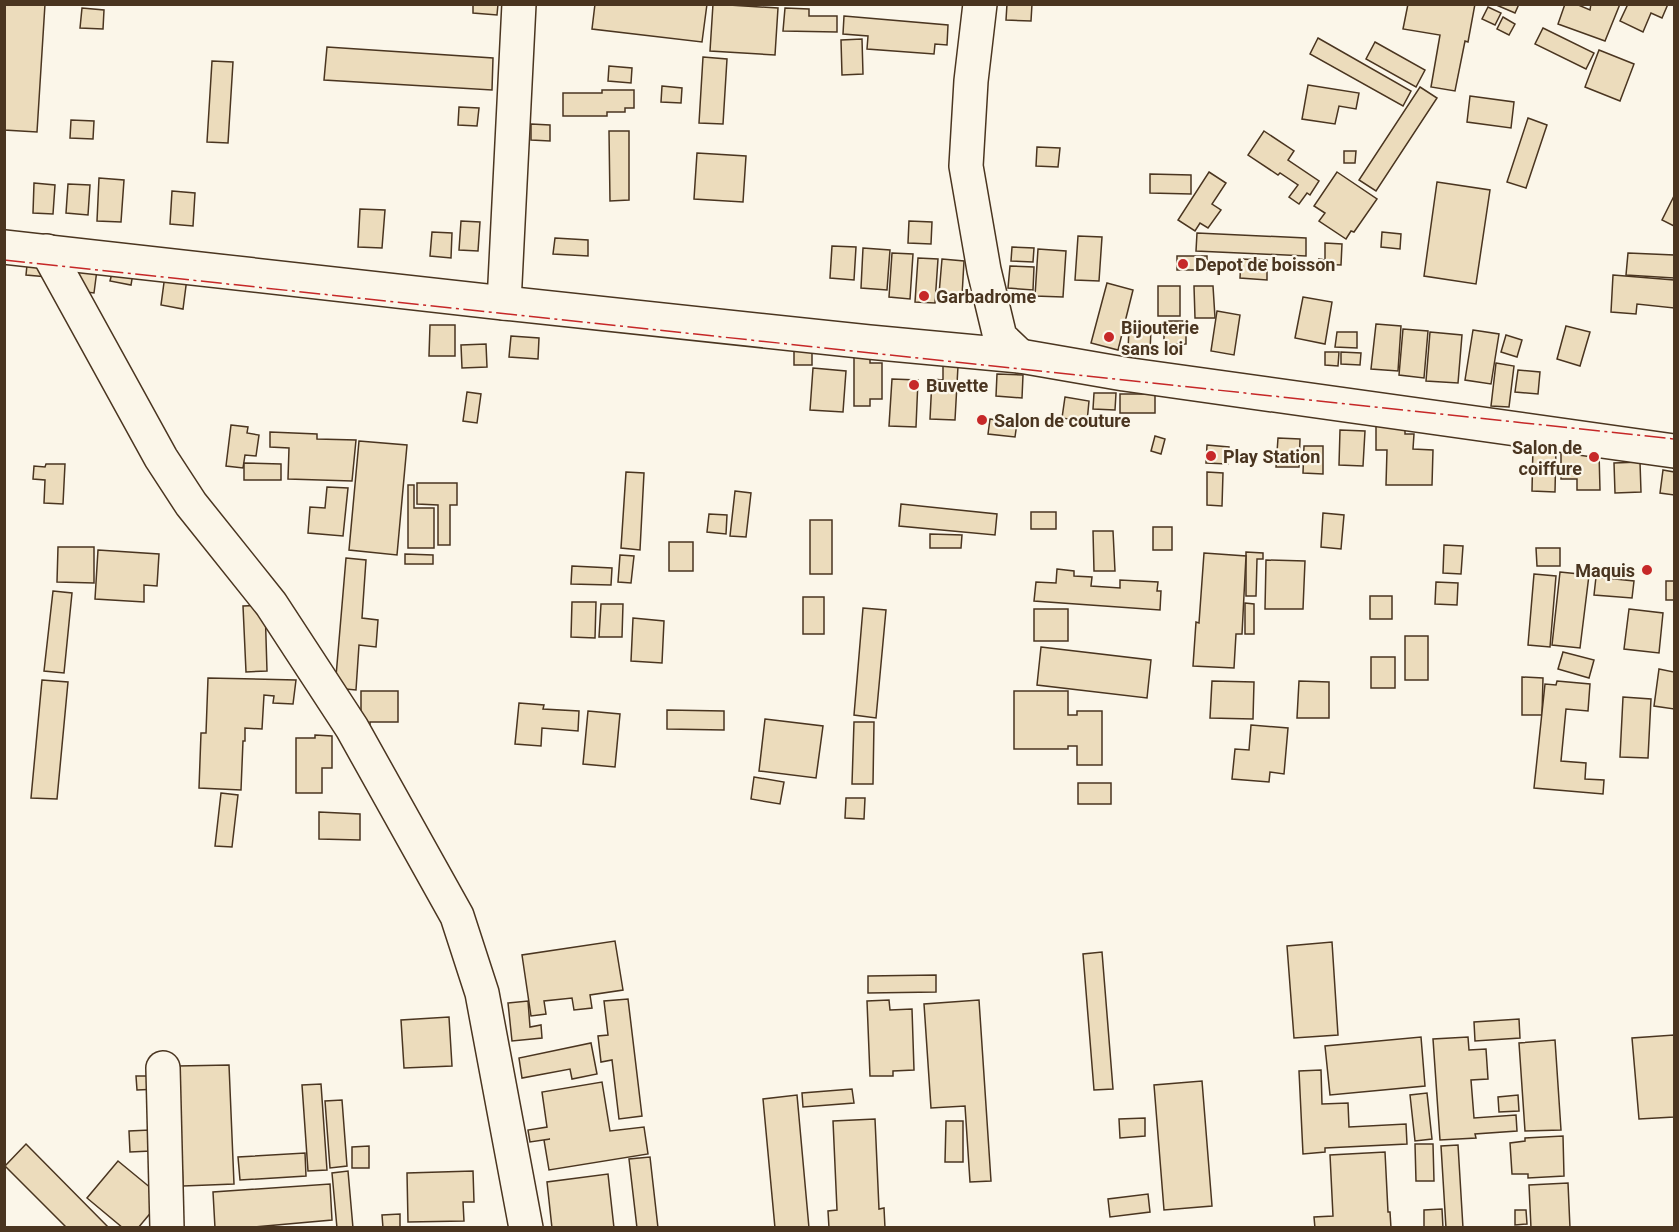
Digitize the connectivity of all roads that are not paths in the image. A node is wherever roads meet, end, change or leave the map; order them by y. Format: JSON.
{"nodes":[{"id":1,"x":519,"y":4,"type":"edge"},
{"id":2,"x":980,"y":4,"type":"edge"},
{"id":3,"x":4,"y":247,"type":"edge"},
{"id":4,"x":47,"y":251,"type":"junction"},
{"id":5,"x":504,"y":303,"type":"junction"},
{"id":6,"x":1020,"y":356,"type":"junction"},
{"id":7,"x":1674,"y":450,"type":"edge"},
{"id":8,"x":162,"y":1068,"type":"dead end"},
{"id":9,"x":167,"y":1227,"type":"edge"},
{"id":10,"x":526,"y":1227,"type":"edge"}],
"edges":[{"from":1,"to":5,"type":"street"},
{"from":2,"to":6,"type":"street"},
{"from":3,"to":4,"type":"street"},
{"from":4,"to":5,"type":"street"},
{"from":4,"to":10,"type":"street"},
{"from":5,"to":6,"type":"street"},
{"from":6,"to":7,"type":"street"},
{"from":8,"to":9,"type":"street"}]}
